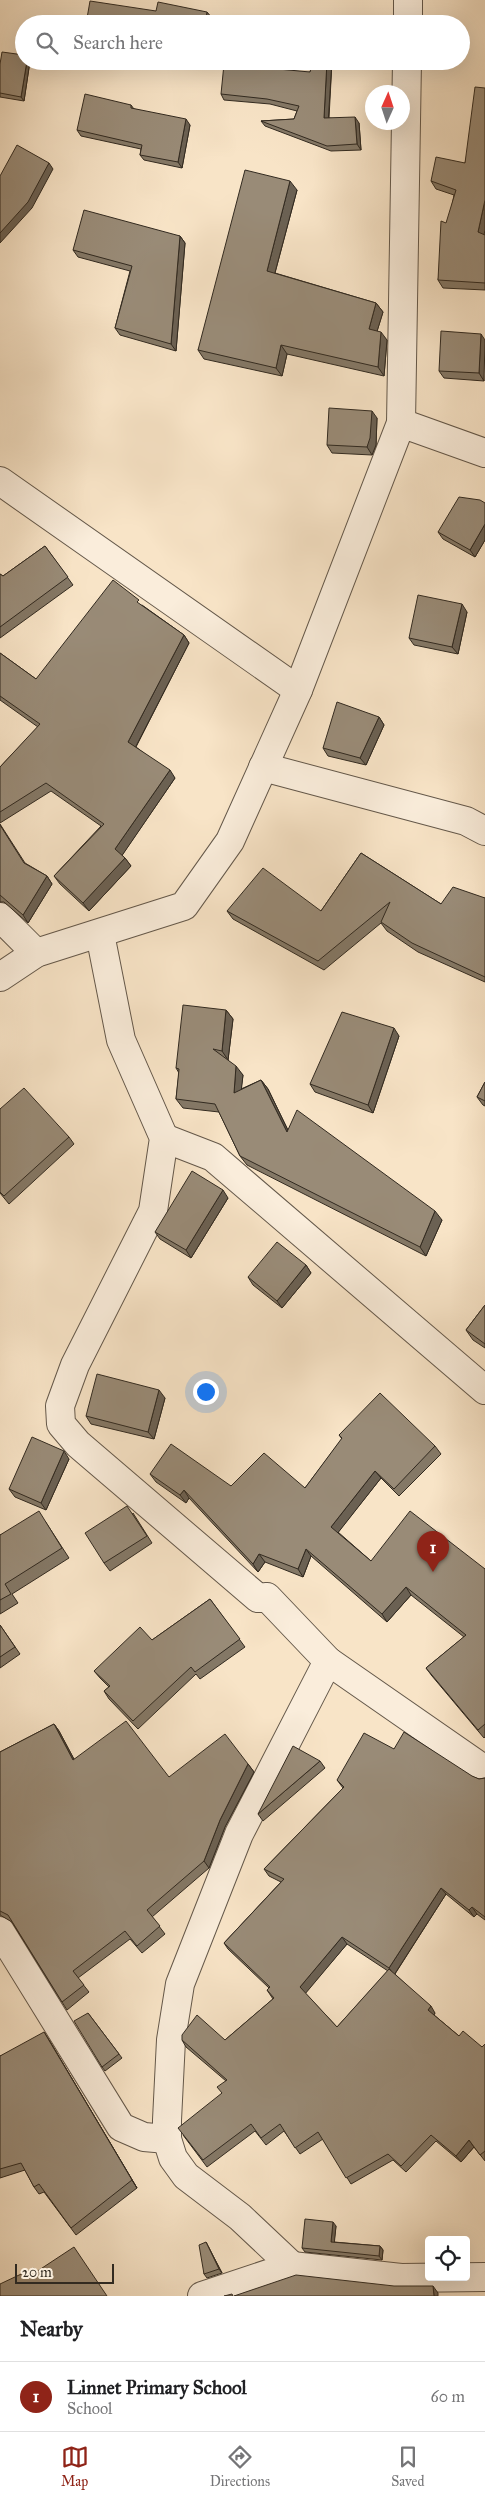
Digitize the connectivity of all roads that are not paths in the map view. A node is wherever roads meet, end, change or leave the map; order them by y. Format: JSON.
{"nodes":[{"id":1,"x":408,"y":0,"type":"edge"},
{"id":2,"x":408,"y":15,"type":"edge"},
{"id":3,"x":407,"y":70,"type":"edge"},
{"id":4,"x":401,"y":423,"type":"junction"},
{"id":5,"x":485,"y":453,"type":"edge"},
{"id":6,"x":0,"y":481,"type":"edge"},
{"id":7,"x":298,"y":690,"type":"junction"},
{"id":8,"x":263,"y":767,"type":"junction"},
{"id":9,"x":485,"y":831,"type":"edge"},
{"id":10,"x":0,"y":917,"type":"edge"},
{"id":11,"x":100,"y":934,"type":"junction"},
{"id":12,"x":36,"y":953,"type":"junction"},
{"id":13,"x":0,"y":977,"type":"edge"},
{"id":14,"x":164,"y":1138,"type":"junction"},
{"id":15,"x":485,"y":1390,"type":"edge"},
{"id":16,"x":328,"y":1661,"type":"junction"},
{"id":17,"x":485,"y":1770,"type":"edge"},
{"id":18,"x":0,"y":1931,"type":"edge"},
{"id":19,"x":167,"y":2140,"type":"junction"},
{"id":20,"x":292,"y":2266,"type":"junction"},
{"id":21,"x":485,"y":2277,"type":"edge"},
{"id":22,"x":202,"y":2296,"type":"edge"}],
"edges":[{"from":1,"to":2,"type":"street"},
{"from":3,"to":4,"type":"street"},
{"from":4,"to":5,"type":"street"},
{"from":4,"to":7,"type":"street"},
{"from":6,"to":7,"type":"street"},
{"from":7,"to":8,"type":"street"},
{"from":8,"to":9,"type":"street"},
{"from":8,"to":11,"type":"street"},
{"from":10,"to":12,"type":"street"},
{"from":11,"to":12,"type":"street"},
{"from":11,"to":14,"type":"street"},
{"from":12,"to":13,"type":"street"},
{"from":14,"to":15,"type":"street"},
{"from":14,"to":16,"type":"street"},
{"from":16,"to":17,"type":"street"},
{"from":16,"to":19,"type":"street"},
{"from":18,"to":19,"type":"street"},
{"from":19,"to":20,"type":"street"},
{"from":20,"to":21,"type":"street"},
{"from":20,"to":22,"type":"street"}]}
